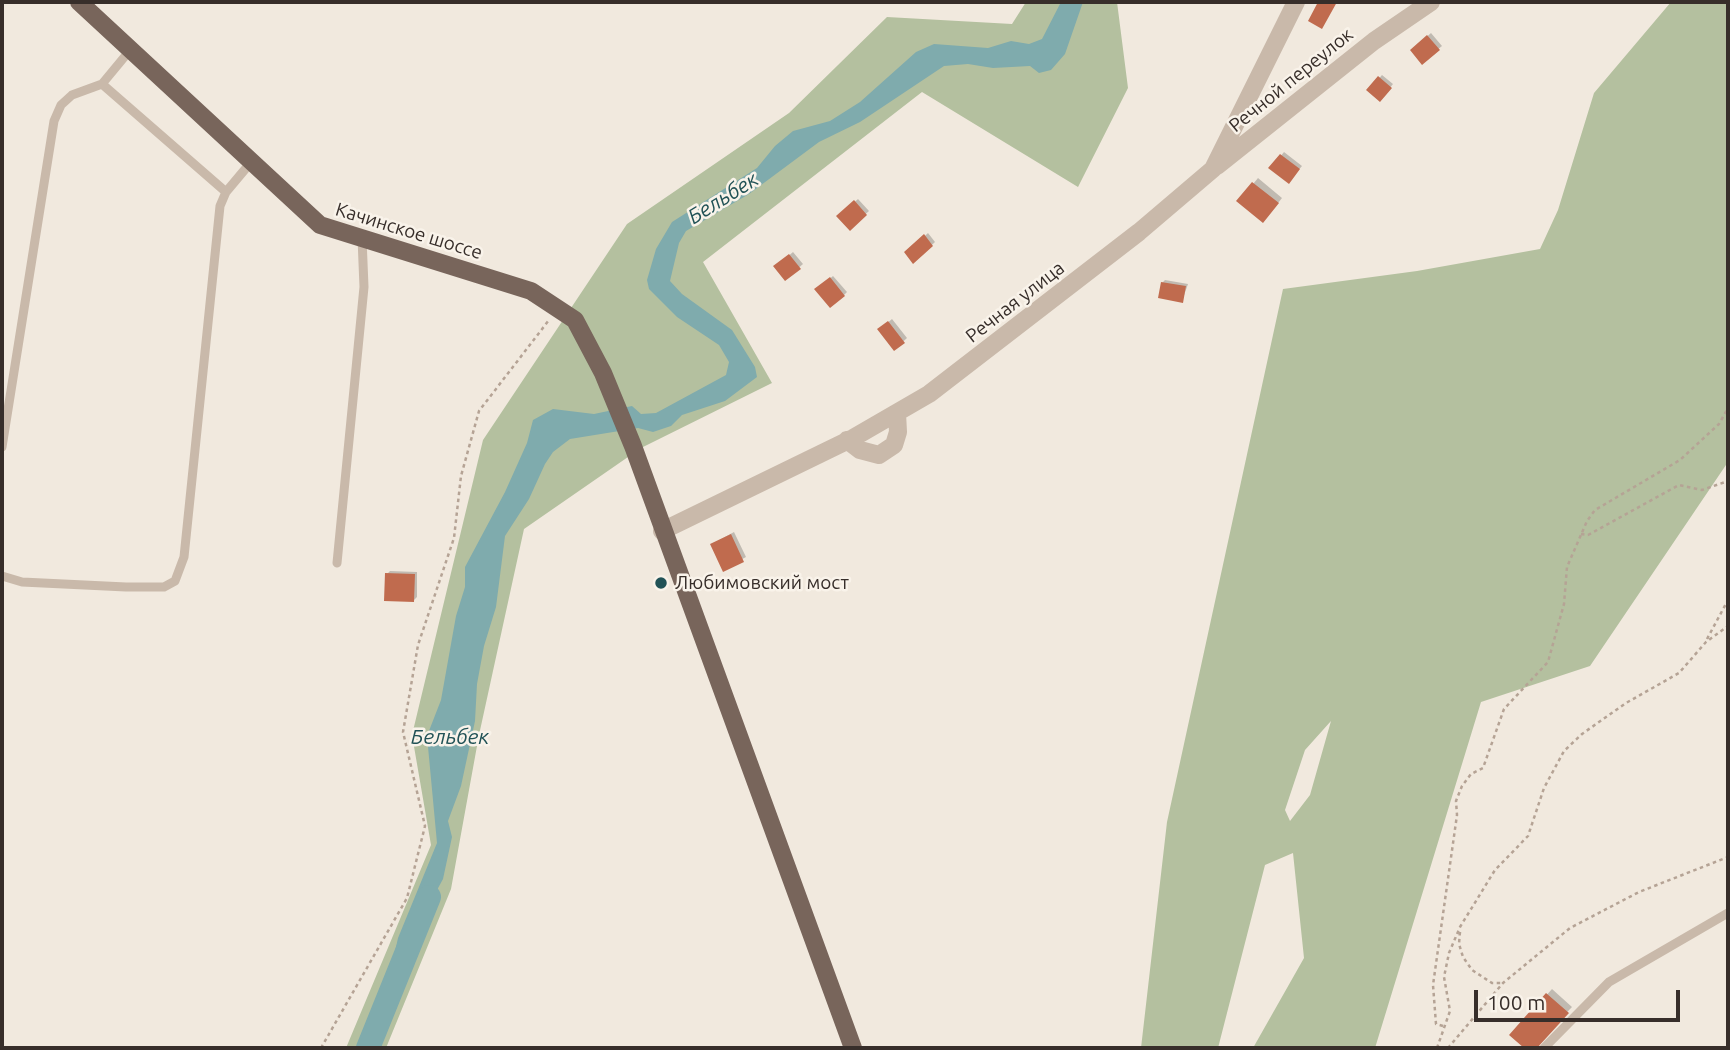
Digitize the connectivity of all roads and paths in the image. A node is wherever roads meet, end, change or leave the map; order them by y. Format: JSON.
{"nodes":[{"id":1,"x":79,"y":2,"type":"edge"},
{"id":2,"x":1296,"y":2,"type":"edge"},
{"id":3,"x":1431,"y":2,"type":"edge"},
{"id":4,"x":131,"y":49,"type":"junction"},
{"id":5,"x":102,"y":85,"type":"junction"},
{"id":6,"x":252,"y":161,"type":"junction"},
{"id":7,"x":1213,"y":169,"type":"junction"},
{"id":8,"x":226,"y":192,"type":"junction"},
{"id":9,"x":362,"y":238,"type":"junction"},
{"id":10,"x":556,"y":308,"type":"junction"},
{"id":11,"x":1728,"y":408,"type":"edge"},
{"id":12,"x":897,"y":413,"type":"junction"},
{"id":13,"x":848,"y":440,"type":"junction"},
{"id":14,"x":2,"y":447,"type":"edge"},
{"id":15,"x":1728,"y":481,"type":"edge"},
{"id":16,"x":662,"y":531,"type":"junction"},
{"id":17,"x":1581,"y":534,"type":"junction"},
{"id":18,"x":337,"y":563,"type":"dead end"},
{"id":19,"x":2,"y":576,"type":"edge"},
{"id":20,"x":1728,"y":600,"type":"edge"},
{"id":21,"x":1728,"y":626,"type":"edge"},
{"id":22,"x":1706,"y":642,"type":"junction"},
{"id":23,"x":1728,"y":857,"type":"edge"},
{"id":24,"x":1728,"y":913,"type":"edge"},
{"id":25,"x":1460,"y":927,"type":"junction"},
{"id":26,"x":1503,"y":984,"type":"junction"},
{"id":27,"x":1443,"y":1026,"type":"junction"},
{"id":28,"x":321,"y":1048,"type":"edge"},
{"id":29,"x":853,"y":1048,"type":"edge"},
{"id":30,"x":1437,"y":1048,"type":"edge"},
{"id":31,"x":1448,"y":1048,"type":"edge"},
{"id":32,"x":1544,"y":1048,"type":"edge"}],
"edges":[{"from":1,"to":4,"type":"main road","name":"Качинское шоссе"},
{"from":2,"to":7,"type":"street","name":"Речная улица"},
{"from":3,"to":7,"type":"street","name":"Речной переулок"},
{"from":4,"to":5,"type":"lane"},
{"from":4,"to":6,"type":"main road","name":"Качинское шоссе"},
{"from":5,"to":8,"type":"lane"},
{"from":5,"to":14,"type":"lane"},
{"from":6,"to":8,"type":"lane"},
{"from":6,"to":9,"type":"main road","name":"Качинское шоссе"},
{"from":7,"to":12,"type":"street","name":"Речная улица"},
{"from":8,"to":19,"type":"lane"},
{"from":9,"to":10,"type":"main road","name":"Качинское шоссе"},
{"from":9,"to":18,"type":"lane"},
{"from":10,"to":16,"type":"main road","name":"Качинское шоссе"},
{"from":10,"to":28,"type":"path"},
{"from":11,"to":17,"type":"path"},
{"from":12,"to":13,"type":"street","name":"Речная улица"},
{"from":12,"to":13,"type":"street"},
{"from":13,"to":16,"type":"street","name":"Речная улица"},
{"from":15,"to":17,"type":"path"},
{"from":16,"to":29,"type":"main road","name":"Качинское шоссе"},
{"from":17,"to":27,"type":"path"},
{"from":20,"to":22,"type":"path"},
{"from":21,"to":22,"type":"path"},
{"from":22,"to":25,"type":"path"},
{"from":23,"to":26,"type":"path"},
{"from":24,"to":32,"type":"lane"},
{"from":25,"to":26,"type":"path"},
{"from":25,"to":27,"type":"path"},
{"from":26,"to":31,"type":"path"},
{"from":27,"to":30,"type":"path"}]}
